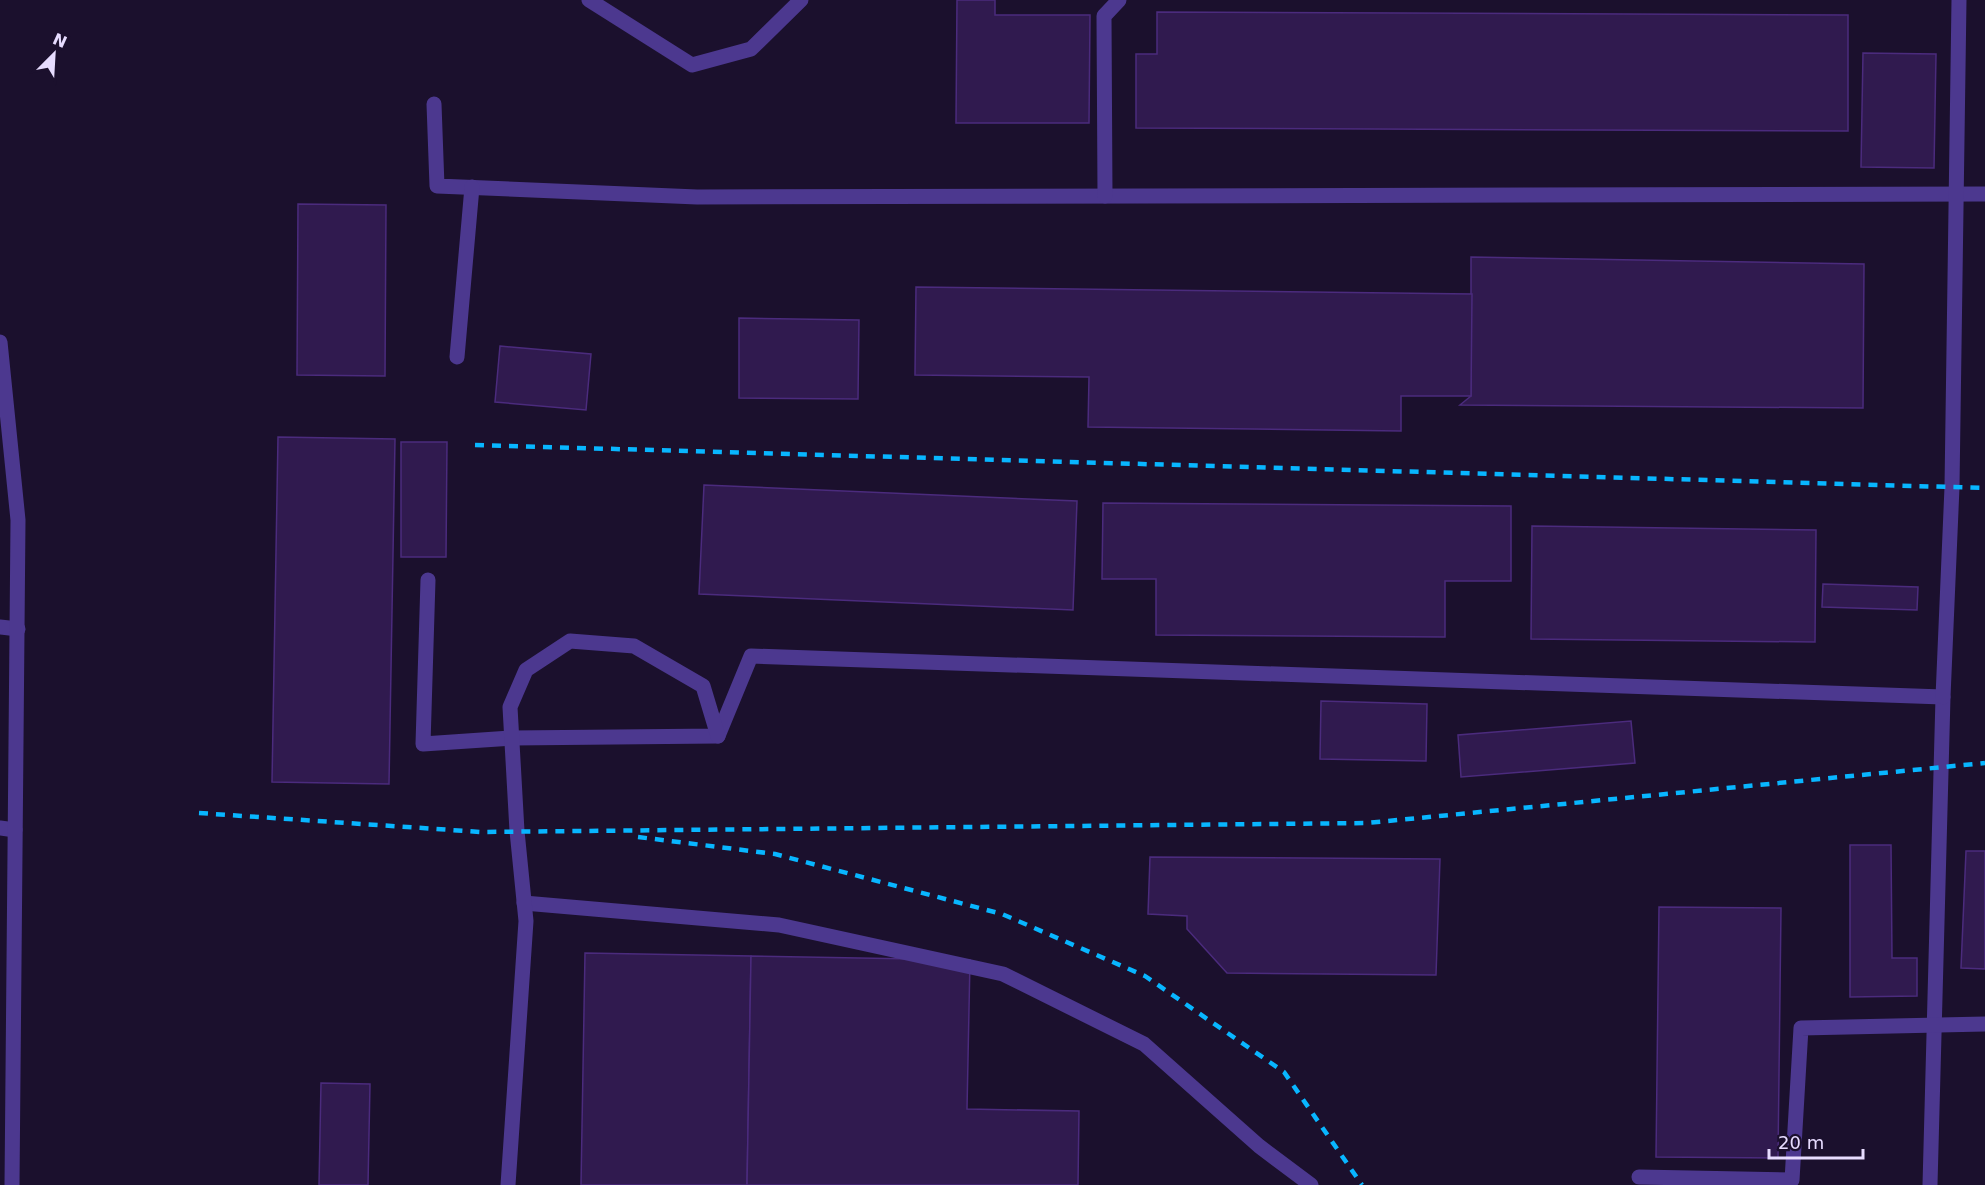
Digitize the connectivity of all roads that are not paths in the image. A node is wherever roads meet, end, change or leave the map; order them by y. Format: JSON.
{"nodes":[{"id":1,"x":589,"y":0,"type":"edge"},
{"id":2,"x":801,"y":0,"type":"edge"},
{"id":3,"x":1119,"y":0,"type":"edge"},
{"id":4,"x":1959,"y":0,"type":"edge"},
{"id":5,"x":434,"y":104,"type":"dead end"},
{"id":6,"x":472,"y":187,"type":"junction"},
{"id":7,"x":1955,"y":193,"type":"junction"},
{"id":8,"x":1985,"y":194,"type":"edge"},
{"id":9,"x":1105,"y":196,"type":"junction"},
{"id":10,"x":0,"y":342,"type":"edge"},
{"id":11,"x":457,"y":357,"type":"dead end"},
{"id":12,"x":428,"y":580,"type":"dead end"},
{"id":13,"x":0,"y":627,"type":"edge"},
{"id":14,"x":18,"y":629,"type":"junction"},
{"id":15,"x":1943,"y":697,"type":"junction"},
{"id":16,"x":717,"y":736,"type":"junction"},
{"id":17,"x":512,"y":738,"type":"junction"},
{"id":18,"x":8,"y":829,"type":"edge"},
{"id":19,"x":524,"y":903,"type":"junction"},
{"id":20,"x":1934,"y":1023,"type":"junction"},
{"id":21,"x":1985,"y":1024,"type":"edge"},
{"id":22,"x":1639,"y":1177,"type":"dead end"},
{"id":23,"x":12,"y":1185,"type":"edge"},
{"id":24,"x":508,"y":1185,"type":"edge"},
{"id":25,"x":1311,"y":1185,"type":"edge"},
{"id":26,"x":1930,"y":1185,"type":"edge"}],
"edges":[{"from":1,"to":2,"type":"street"},
{"from":3,"to":9,"type":"street"},
{"from":4,"to":7,"type":"street"},
{"from":5,"to":6,"type":"street"},
{"from":6,"to":9,"type":"street"},
{"from":6,"to":11,"type":"street"},
{"from":7,"to":8,"type":"street"},
{"from":7,"to":9,"type":"street"},
{"from":7,"to":15,"type":"street"},
{"from":10,"to":14,"type":"street"},
{"from":12,"to":17,"type":"street"},
{"from":13,"to":14,"type":"street"},
{"from":14,"to":18,"type":"street"},
{"from":15,"to":16,"type":"street"},
{"from":15,"to":20,"type":"street"},
{"from":16,"to":17,"type":"street"},
{"from":16,"to":17,"type":"street"},
{"from":17,"to":19,"type":"street"},
{"from":18,"to":23,"type":"street"},
{"from":19,"to":24,"type":"street"},
{"from":19,"to":25,"type":"street"},
{"from":20,"to":21,"type":"street"},
{"from":20,"to":22,"type":"street"},
{"from":20,"to":26,"type":"street"}]}
